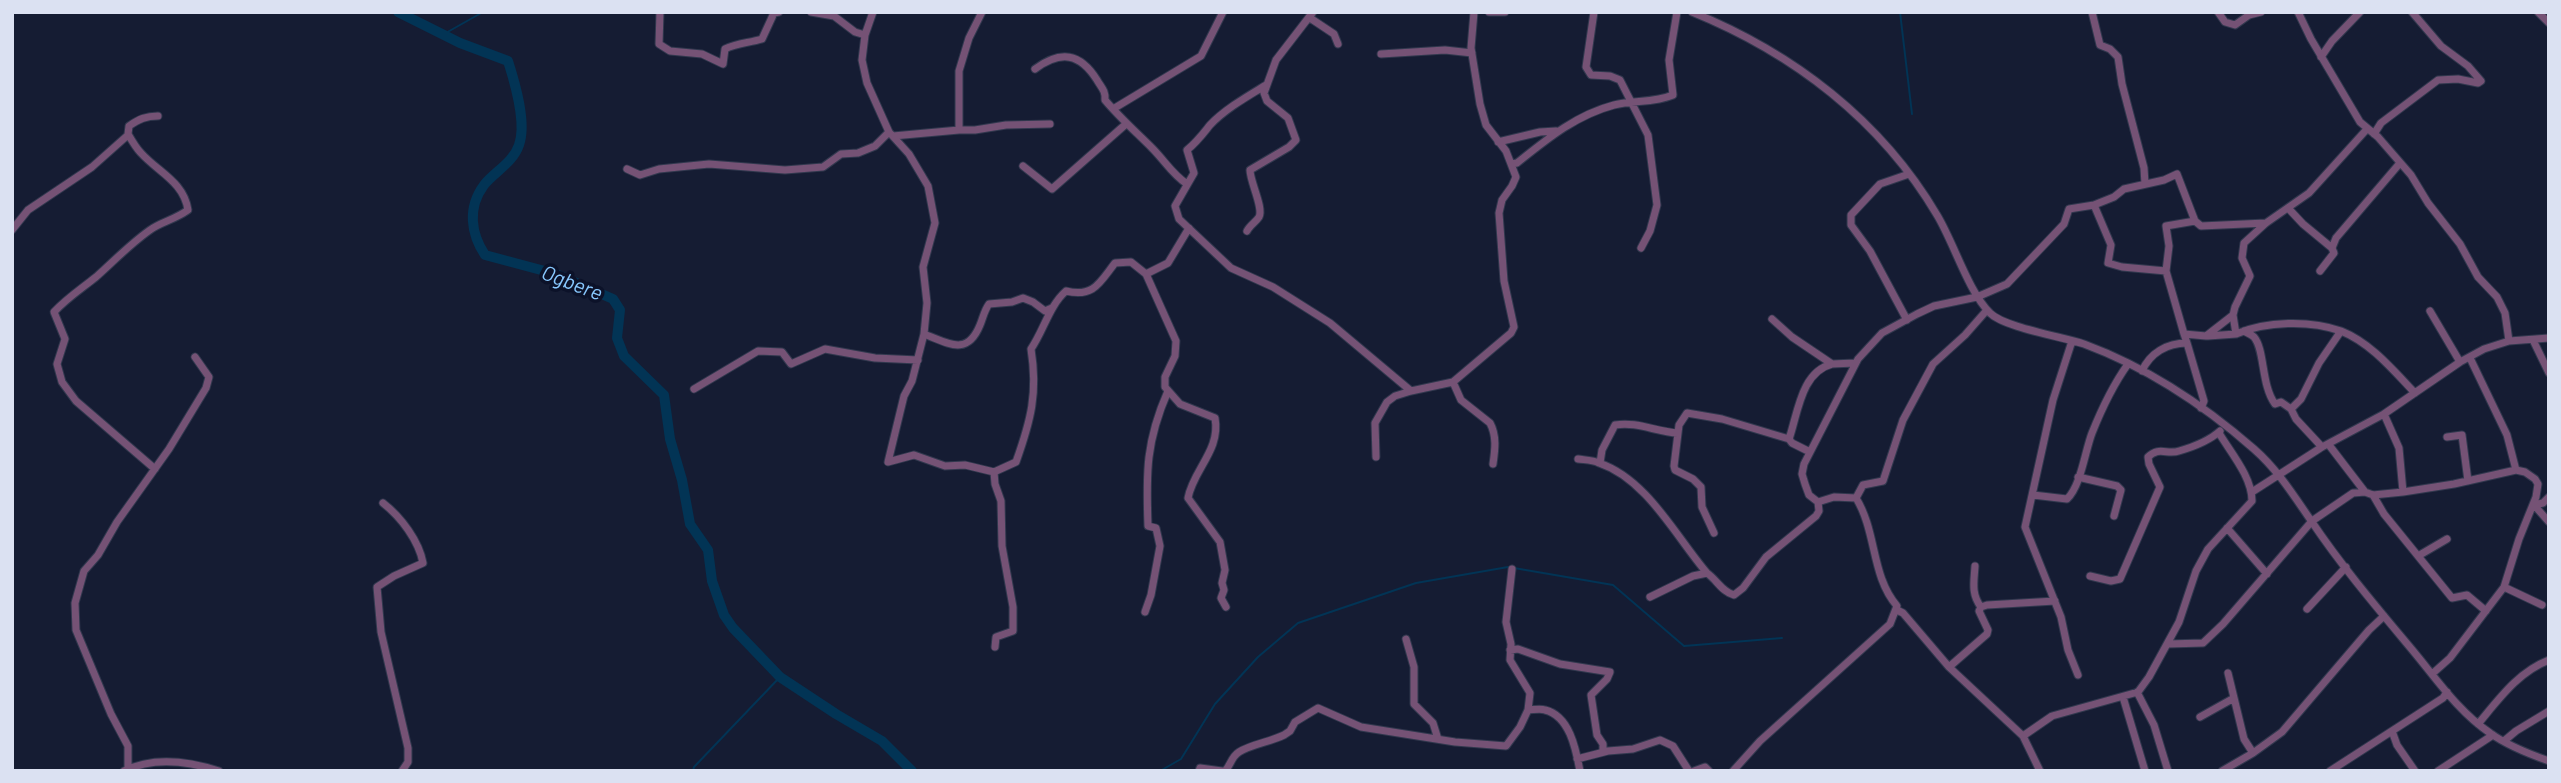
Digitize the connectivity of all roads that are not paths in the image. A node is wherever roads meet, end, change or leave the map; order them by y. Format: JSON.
{"nodes":[{"id":1,"x":660,"y":12,"type":"edge"},
{"id":2,"x":779,"y":12,"type":"edge"},
{"id":3,"x":811,"y":12,"type":"edge"},
{"id":4,"x":873,"y":12,"type":"edge"},
{"id":5,"x":982,"y":12,"type":"edge"},
{"id":6,"x":1223,"y":12,"type":"edge"},
{"id":7,"x":1475,"y":12,"type":"edge"},
{"id":8,"x":1489,"y":12,"type":"edge"},
{"id":9,"x":1505,"y":12,"type":"edge"},
{"id":10,"x":1594,"y":12,"type":"edge"},
{"id":11,"x":1677,"y":12,"type":"edge"},
{"id":12,"x":1692,"y":12,"type":"edge"},
{"id":13,"x":2092,"y":12,"type":"edge"},
{"id":14,"x":2218,"y":12,"type":"edge"},
{"id":15,"x":2261,"y":12,"type":"edge"},
{"id":16,"x":2298,"y":12,"type":"edge"},
{"id":17,"x":2360,"y":12,"type":"edge"},
{"id":18,"x":2412,"y":12,"type":"edge"},
{"id":19,"x":2538,"y":12,"type":"edge"},
{"id":20,"x":1312,"y":15,"type":"edge"},
{"id":21,"x":1708,"y":15,"type":"edge"},
{"id":22,"x":2549,"y":23,"type":"edge"},
{"id":23,"x":865,"y":34,"type":"junction"},
{"id":24,"x":1338,"y":44,"type":"dead end"},
{"id":25,"x":1472,"y":53,"type":"junction"},
{"id":26,"x":1381,"y":54,"type":"dead end"},
{"id":27,"x":2321,"y":57,"type":"junction"},
{"id":28,"x":1035,"y":69,"type":"dead end"},
{"id":29,"x":1266,"y":85,"type":"junction"},
{"id":30,"x":1632,"y":103,"type":"junction"},
{"id":31,"x":1113,"y":109,"type":"junction"},
{"id":32,"x":158,"y":116,"type":"dead end"},
{"id":33,"x":1050,"y":124,"type":"dead end"},
{"id":34,"x":1126,"y":124,"type":"junction"},
{"id":35,"x":2367,"y":129,"type":"junction"},
{"id":36,"x":959,"y":130,"type":"junction"},
{"id":37,"x":1557,"y":131,"type":"junction"},
{"id":38,"x":891,"y":134,"type":"junction"},
{"id":39,"x":2374,"y":134,"type":"junction"},
{"id":40,"x":128,"y":135,"type":"junction"},
{"id":41,"x":1498,"y":142,"type":"junction"},
{"id":42,"x":2400,"y":163,"type":"junction"},
{"id":43,"x":1511,"y":164,"type":"junction"},
{"id":44,"x":1023,"y":166,"type":"dead end"},
{"id":45,"x":627,"y":169,"type":"dead end"},
{"id":46,"x":1909,"y":173,"type":"junction"},
{"id":47,"x":1187,"y":184,"type":"junction"},
{"id":48,"x":2145,"y":184,"type":"junction"},
{"id":49,"x":2094,"y":205,"type":"junction"},
{"id":50,"x":2288,"y":208,"type":"junction"},
{"id":51,"x":2195,"y":221,"type":"junction"},
{"id":52,"x":2266,"y":223,"type":"junction"},
{"id":53,"x":1189,"y":228,"type":"junction"},
{"id":54,"x":12,"y":230,"type":"edge"},
{"id":55,"x":1247,"y":231,"type":"dead end"},
{"id":56,"x":2332,"y":247,"type":"junction"},
{"id":57,"x":1642,"y":248,"type":"dead end"},
{"id":58,"x":2166,"y":271,"type":"junction"},
{"id":59,"x":2320,"y":271,"type":"dead end"},
{"id":60,"x":1146,"y":274,"type":"junction"},
{"id":61,"x":1978,"y":297,"type":"junction"},
{"id":62,"x":1053,"y":307,"type":"junction"},
{"id":63,"x":1987,"y":310,"type":"junction"},
{"id":64,"x":2430,"y":311,"type":"dead end"},
{"id":65,"x":2233,"y":314,"type":"junction"},
{"id":66,"x":1772,"y":319,"type":"dead end"},
{"id":67,"x":1907,"y":320,"type":"junction"},
{"id":68,"x":2244,"y":331,"type":"junction"},
{"id":69,"x":2341,"y":331,"type":"junction"},
{"id":70,"x":924,"y":334,"type":"junction"},
{"id":71,"x":2184,"y":334,"type":"junction"},
{"id":72,"x":2236,"y":334,"type":"junction"},
{"id":73,"x":2206,"y":336,"type":"junction"},
{"id":74,"x":2549,"y":338,"type":"edge"},
{"id":75,"x":2533,"y":340,"type":"junction"},
{"id":76,"x":2073,"y":341,"type":"junction"},
{"id":77,"x":2509,"y":341,"type":"junction"},
{"id":78,"x":2187,"y":343,"type":"junction"},
{"id":79,"x":195,"y":357,"type":"dead end"},
{"id":80,"x":2470,"y":358,"type":"junction"},
{"id":81,"x":918,"y":360,"type":"junction"},
{"id":82,"x":2460,"y":362,"type":"junction"},
{"id":83,"x":1856,"y":363,"type":"junction"},
{"id":84,"x":1832,"y":364,"type":"junction"},
{"id":85,"x":2129,"y":364,"type":"junction"},
{"id":86,"x":2142,"y":371,"type":"junction"},
{"id":87,"x":2549,"y":373,"type":"edge"},
{"id":88,"x":1453,"y":382,"type":"junction"},
{"id":89,"x":694,"y":388,"type":"dead end"},
{"id":90,"x":1168,"y":391,"type":"junction"},
{"id":91,"x":1411,"y":391,"type":"junction"},
{"id":92,"x":2415,"y":393,"type":"junction"},
{"id":93,"x":2201,"y":408,"type":"junction"},
{"id":94,"x":2291,"y":409,"type":"junction"},
{"id":95,"x":2384,"y":414,"type":"junction"},
{"id":96,"x":2224,"y":425,"type":"junction"},
{"id":97,"x":1678,"y":433,"type":"junction"},
{"id":98,"x":2219,"y":433,"type":"junction"},
{"id":99,"x":2447,"y":437,"type":"dead end"},
{"id":100,"x":1789,"y":439,"type":"junction"},
{"id":101,"x":2326,"y":446,"type":"junction"},
{"id":102,"x":1810,"y":452,"type":"junction"},
{"id":103,"x":1376,"y":457,"type":"dead end"},
{"id":104,"x":1578,"y":459,"type":"dead end"},
{"id":105,"x":1600,"y":463,"type":"junction"},
{"id":106,"x":1493,"y":464,"type":"dead end"},
{"id":107,"x":155,"y":469,"type":"junction"},
{"id":108,"x":2516,"y":470,"type":"junction"},
{"id":109,"x":994,"y":472,"type":"junction"},
{"id":110,"x":2279,"y":474,"type":"junction"},
{"id":111,"x":2078,"y":477,"type":"junction"},
{"id":112,"x":2468,"y":481,"type":"junction"},
{"id":113,"x":2252,"y":492,"type":"junction"},
{"id":114,"x":2365,"y":492,"type":"junction"},
{"id":115,"x":2403,"y":492,"type":"junction"},
{"id":116,"x":2033,"y":495,"type":"junction"},
{"id":117,"x":2373,"y":495,"type":"junction"},
{"id":118,"x":2549,"y":497,"type":"edge"},
{"id":119,"x":1856,"y":498,"type":"junction"},
{"id":120,"x":1818,"y":502,"type":"junction"},
{"id":121,"x":383,"y":503,"type":"dead end"},
{"id":122,"x":2534,"y":505,"type":"junction"},
{"id":123,"x":2113,"y":516,"type":"dead end"},
{"id":124,"x":2312,"y":522,"type":"junction"},
{"id":125,"x":2549,"y":522,"type":"edge"},
{"id":126,"x":2227,"y":528,"type":"junction"},
{"id":127,"x":1714,"y":533,"type":"dead end"},
{"id":128,"x":2447,"y":539,"type":"dead end"},
{"id":129,"x":2418,"y":556,"type":"junction"},
{"id":130,"x":1975,"y":566,"type":"dead end"},
{"id":131,"x":2346,"y":567,"type":"junction"},
{"id":132,"x":1512,"y":569,"type":"dead end"},
{"id":133,"x":1707,"y":573,"type":"junction"},
{"id":134,"x":2267,"y":575,"type":"junction"},
{"id":135,"x":2090,"y":576,"type":"dead end"},
{"id":136,"x":2504,"y":587,"type":"junction"},
{"id":137,"x":1650,"y":597,"type":"dead end"},
{"id":138,"x":2055,"y":601,"type":"junction"},
{"id":139,"x":2542,"y":605,"type":"dead end"},
{"id":140,"x":1226,"y":607,"type":"dead end"},
{"id":141,"x":1981,"y":607,"type":"junction"},
{"id":142,"x":2307,"y":609,"type":"dead end"},
{"id":143,"x":1896,"y":610,"type":"junction"},
{"id":144,"x":2486,"y":611,"type":"junction"},
{"id":145,"x":1145,"y":612,"type":"dead end"},
{"id":146,"x":2385,"y":616,"type":"junction"},
{"id":147,"x":1406,"y":639,"type":"dead end"},
{"id":148,"x":2168,"y":644,"type":"junction"},
{"id":149,"x":995,"y":646,"type":"dead end"},
{"id":150,"x":1510,"y":650,"type":"junction"},
{"id":151,"x":2549,"y":660,"type":"edge"},
{"id":152,"x":1949,"y":667,"type":"junction"},
{"id":153,"x":2228,"y":673,"type":"dead end"},
{"id":154,"x":2432,"y":674,"type":"junction"},
{"id":155,"x":2078,"y":675,"type":"dead end"},
{"id":156,"x":2137,"y":692,"type":"junction"},
{"id":157,"x":2447,"y":692,"type":"junction"},
{"id":158,"x":2123,"y":697,"type":"junction"},
{"id":159,"x":2234,"y":698,"type":"junction"},
{"id":160,"x":1528,"y":710,"type":"junction"},
{"id":161,"x":2549,"y":712,"type":"edge"},
{"id":162,"x":2200,"y":718,"type":"dead end"},
{"id":163,"x":2478,"y":724,"type":"junction"},
{"id":164,"x":2392,"y":731,"type":"junction"},
{"id":165,"x":2493,"y":735,"type":"junction"},
{"id":166,"x":2024,"y":736,"type":"junction"},
{"id":167,"x":1438,"y":739,"type":"junction"},
{"id":168,"x":2504,"y":741,"type":"junction"},
{"id":169,"x":1603,"y":752,"type":"junction"},
{"id":170,"x":2253,"y":753,"type":"junction"},
{"id":171,"x":1577,"y":760,"type":"junction"},
{"id":172,"x":2549,"y":761,"type":"edge"},
{"id":173,"x":126,"y":770,"type":"edge"},
{"id":174,"x":403,"y":770,"type":"edge"},
{"id":175,"x":2333,"y":770,"type":"edge"},
{"id":176,"x":219,"y":771,"type":"edge"},
{"id":177,"x":1199,"y":771,"type":"edge"},
{"id":178,"x":1225,"y":771,"type":"edge"},
{"id":179,"x":1580,"y":771,"type":"edge"},
{"id":180,"x":1689,"y":771,"type":"edge"},
{"id":181,"x":1694,"y":771,"type":"edge"},
{"id":182,"x":1709,"y":771,"type":"edge"},
{"id":183,"x":1733,"y":771,"type":"edge"},
{"id":184,"x":2040,"y":771,"type":"edge"},
{"id":185,"x":2145,"y":771,"type":"edge"},
{"id":186,"x":2168,"y":771,"type":"edge"},
{"id":187,"x":2222,"y":771,"type":"edge"},
{"id":188,"x":2414,"y":771,"type":"edge"},
{"id":189,"x":2438,"y":771,"type":"edge"}],
"edges":[{"from":1,"to":2,"type":"street"},
{"from":3,"to":23,"type":"street"},
{"from":4,"to":23,"type":"street"},
{"from":5,"to":36,"type":"street"},
{"from":6,"to":31,"type":"street"},
{"from":7,"to":25,"type":"street"},
{"from":8,"to":9,"type":"street"},
{"from":10,"to":30,"type":"street"},
{"from":11,"to":30,"type":"street"},
{"from":12,"to":21,"type":"street"},
{"from":13,"to":48,"type":"street"},
{"from":14,"to":15,"type":"street"},
{"from":16,"to":27,"type":"street"},
{"from":17,"to":27,"type":"street"},
{"from":18,"to":39,"type":"street"},
{"from":19,"to":22,"type":"street"},
{"from":20,"to":24,"type":"street"},
{"from":20,"to":29,"type":"street"},
{"from":21,"to":46,"type":"street"},
{"from":23,"to":38,"type":"street"},
{"from":25,"to":26,"type":"street"},
{"from":25,"to":41,"type":"street"},
{"from":27,"to":35,"type":"street"},
{"from":28,"to":31,"type":"street"},
{"from":29,"to":47,"type":"street"},
{"from":29,"to":55,"type":"street"},
{"from":30,"to":37,"type":"street"},
{"from":30,"to":57,"type":"street"},
{"from":31,"to":34,"type":"street"},
{"from":32,"to":40,"type":"street"},
{"from":33,"to":36,"type":"street"},
{"from":34,"to":44,"type":"street"},
{"from":34,"to":47,"type":"street"},
{"from":35,"to":39,"type":"street"},
{"from":35,"to":50,"type":"street"},
{"from":36,"to":38,"type":"street"},
{"from":37,"to":41,"type":"street"},
{"from":37,"to":43,"type":"street"},
{"from":38,"to":45,"type":"street"},
{"from":38,"to":70,"type":"street"},
{"from":39,"to":42,"type":"street"},
{"from":40,"to":54,"type":"street"},
{"from":40,"to":107,"type":"street"},
{"from":41,"to":43,"type":"street"},
{"from":42,"to":56,"type":"street"},
{"from":42,"to":77,"type":"street"},
{"from":43,"to":88,"type":"street"},
{"from":46,"to":61,"type":"street"},
{"from":46,"to":67,"type":"street"},
{"from":47,"to":53,"type":"street"},
{"from":48,"to":49,"type":"street"},
{"from":48,"to":51,"type":"street"},
{"from":49,"to":58,"type":"street"},
{"from":49,"to":61,"type":"street"},
{"from":50,"to":52,"type":"street"},
{"from":50,"to":56,"type":"street"},
{"from":51,"to":52,"type":"street"},
{"from":51,"to":58,"type":"street"},
{"from":52,"to":65,"type":"street"},
{"from":53,"to":60,"type":"street"},
{"from":53,"to":91,"type":"street"},
{"from":56,"to":59,"type":"street"},
{"from":58,"to":71,"type":"street"},
{"from":60,"to":62,"type":"street"},
{"from":60,"to":90,"type":"street"},
{"from":61,"to":63,"type":"street"},
{"from":61,"to":67,"type":"street"},
{"from":62,"to":70,"type":"street"},
{"from":62,"to":109,"type":"street"},
{"from":63,"to":76,"type":"street"},
{"from":63,"to":119,"type":"street"},
{"from":64,"to":82,"type":"street"},
{"from":65,"to":72,"type":"street"},
{"from":65,"to":73,"type":"street"},
{"from":66,"to":84,"type":"street"},
{"from":67,"to":83,"type":"street"},
{"from":68,"to":69,"type":"street"},
{"from":68,"to":72,"type":"street"},
{"from":68,"to":94,"type":"street"},
{"from":69,"to":92,"type":"street"},
{"from":69,"to":94,"type":"street"},
{"from":70,"to":81,"type":"street"},
{"from":71,"to":73,"type":"street"},
{"from":71,"to":78,"type":"street"},
{"from":72,"to":73,"type":"street"},
{"from":74,"to":75,"type":"street"},
{"from":75,"to":77,"type":"street"},
{"from":75,"to":87,"type":"street"},
{"from":76,"to":85,"type":"street"},
{"from":76,"to":116,"type":"street"},
{"from":77,"to":80,"type":"street"},
{"from":78,"to":86,"type":"street"},
{"from":78,"to":93,"type":"street"},
{"from":79,"to":107,"type":"street"},
{"from":80,"to":82,"type":"street"},
{"from":80,"to":108,"type":"street"},
{"from":81,"to":89,"type":"street"},
{"from":81,"to":109,"type":"street"},
{"from":82,"to":92,"type":"street"},
{"from":83,"to":84,"type":"street"},
{"from":83,"to":102,"type":"street"},
{"from":84,"to":100,"type":"street"},
{"from":85,"to":86,"type":"street"},
{"from":85,"to":111,"type":"street"},
{"from":86,"to":93,"type":"street"},
{"from":88,"to":91,"type":"street"},
{"from":88,"to":106,"type":"street"},
{"from":90,"to":140,"type":"street"},
{"from":90,"to":145,"type":"street"},
{"from":91,"to":103,"type":"street"},
{"from":92,"to":95,"type":"street"},
{"from":93,"to":96,"type":"street"},
{"from":94,"to":101,"type":"street"},
{"from":95,"to":101,"type":"street"},
{"from":95,"to":115,"type":"street"},
{"from":96,"to":98,"type":"street"},
{"from":96,"to":110,"type":"street"},
{"from":97,"to":100,"type":"street"},
{"from":97,"to":105,"type":"street"},
{"from":97,"to":127,"type":"street"},
{"from":98,"to":113,"type":"street"},
{"from":98,"to":135,"type":"street"},
{"from":99,"to":112,"type":"street"},
{"from":100,"to":102,"type":"street"},
{"from":101,"to":110,"type":"street"},
{"from":101,"to":114,"type":"street"},
{"from":102,"to":120,"type":"street"},
{"from":104,"to":105,"type":"street"},
{"from":105,"to":133,"type":"street"},
{"from":107,"to":173,"type":"street"},
{"from":108,"to":112,"type":"street"},
{"from":108,"to":122,"type":"street"},
{"from":109,"to":149,"type":"street"},
{"from":110,"to":113,"type":"street"},
{"from":110,"to":124,"type":"street"},
{"from":111,"to":116,"type":"street"},
{"from":111,"to":123,"type":"street"},
{"from":112,"to":115,"type":"street"},
{"from":113,"to":126,"type":"street"},
{"from":114,"to":117,"type":"street"},
{"from":114,"to":124,"type":"street"},
{"from":115,"to":117,"type":"street"},
{"from":116,"to":138,"type":"street"},
{"from":117,"to":129,"type":"street"},
{"from":118,"to":122,"type":"street"},
{"from":119,"to":120,"type":"street"},
{"from":119,"to":143,"type":"street"},
{"from":120,"to":133,"type":"street"},
{"from":121,"to":174,"type":"street"},
{"from":122,"to":125,"type":"street"},
{"from":122,"to":136,"type":"street"},
{"from":124,"to":131,"type":"street"},
{"from":124,"to":134,"type":"street"},
{"from":126,"to":134,"type":"street"},
{"from":126,"to":148,"type":"street"},
{"from":128,"to":129,"type":"street"},
{"from":129,"to":144,"type":"street"},
{"from":130,"to":141,"type":"street"},
{"from":131,"to":142,"type":"street"},
{"from":131,"to":146,"type":"street"},
{"from":132,"to":150,"type":"street"},
{"from":133,"to":137,"type":"street"},
{"from":134,"to":148,"type":"street"},
{"from":136,"to":139,"type":"street"},
{"from":136,"to":144,"type":"street"},
{"from":138,"to":141,"type":"street"},
{"from":138,"to":155,"type":"street"},
{"from":141,"to":152,"type":"street"},
{"from":143,"to":152,"type":"street"},
{"from":143,"to":183,"type":"street"},
{"from":144,"to":154,"type":"street"},
{"from":146,"to":154,"type":"street"},
{"from":146,"to":170,"type":"street"},
{"from":147,"to":167,"type":"street"},
{"from":148,"to":156,"type":"street"},
{"from":150,"to":160,"type":"street"},
{"from":150,"to":169,"type":"street"},
{"from":151,"to":163,"type":"street"},
{"from":152,"to":166,"type":"street"},
{"from":153,"to":159,"type":"street"},
{"from":154,"to":157,"type":"street"},
{"from":156,"to":158,"type":"street"},
{"from":156,"to":186,"type":"street"},
{"from":157,"to":163,"type":"street"},
{"from":157,"to":164,"type":"street"},
{"from":158,"to":166,"type":"street"},
{"from":158,"to":185,"type":"street"},
{"from":159,"to":162,"type":"street"},
{"from":159,"to":170,"type":"street"},
{"from":160,"to":167,"type":"street"},
{"from":160,"to":171,"type":"street"},
{"from":161,"to":168,"type":"street"},
{"from":163,"to":165,"type":"street"},
{"from":164,"to":175,"type":"street"},
{"from":164,"to":188,"type":"street"},
{"from":165,"to":168,"type":"street"},
{"from":165,"to":189,"type":"street"},
{"from":166,"to":184,"type":"street"},
{"from":167,"to":178,"type":"street"},
{"from":168,"to":172,"type":"street"},
{"from":169,"to":171,"type":"street"},
{"from":169,"to":180,"type":"street"},
{"from":170,"to":187,"type":"street"},
{"from":171,"to":179,"type":"street"},
{"from":173,"to":176,"type":"street"},
{"from":177,"to":178,"type":"street"},
{"from":181,"to":182,"type":"street"}]}
